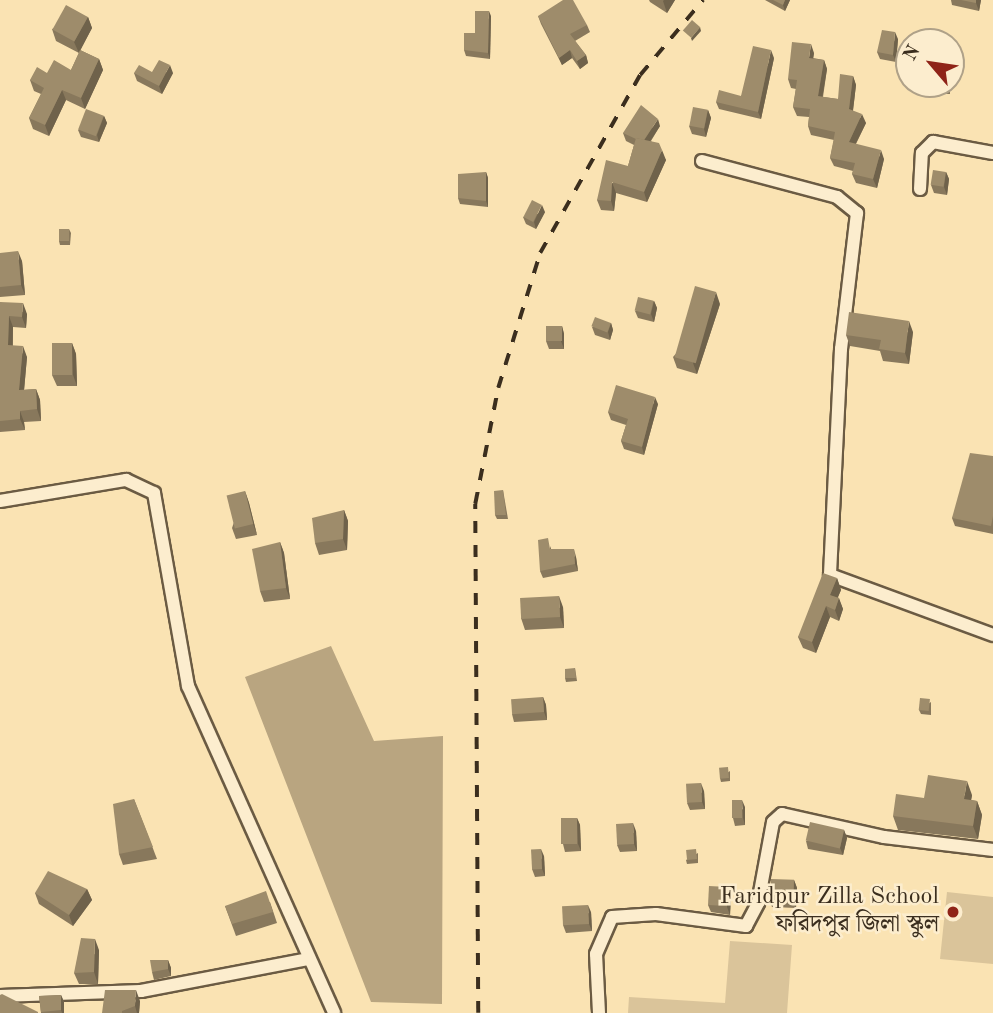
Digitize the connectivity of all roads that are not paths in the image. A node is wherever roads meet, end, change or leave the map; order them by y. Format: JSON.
{"nodes":[{"id":1,"x":993,"y":153,"type":"edge"},
{"id":2,"x":702,"y":161,"type":"dead end"},
{"id":3,"x":920,"y":189,"type":"dead end"},
{"id":4,"x":0,"y":501,"type":"edge"},
{"id":5,"x":993,"y":635,"type":"edge"},
{"id":6,"x":993,"y":850,"type":"edge"},
{"id":7,"x":309,"y":959,"type":"junction"},
{"id":8,"x":0,"y":996,"type":"edge"},
{"id":9,"x":334,"y":1013,"type":"edge"},
{"id":10,"x":599,"y":1013,"type":"edge"}],
"edges":[{"from":1,"to":3,"type":"street"},
{"from":2,"to":5,"type":"street"},
{"from":4,"to":7,"type":"street"},
{"from":6,"to":10,"type":"street"},
{"from":7,"to":8,"type":"street"},
{"from":7,"to":9,"type":"street"}]}
